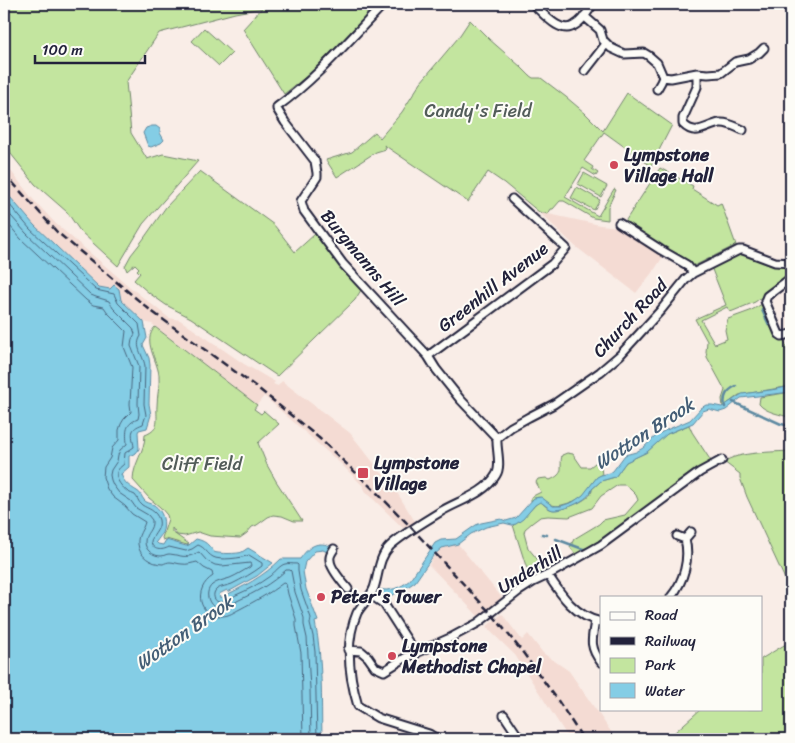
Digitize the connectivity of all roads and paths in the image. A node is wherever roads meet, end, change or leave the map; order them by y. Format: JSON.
{"nodes":[{"id":1,"x":384,"y":4,"type":"edge"},
{"id":2,"x":533,"y":4,"type":"edge"},
{"id":3,"x":593,"y":4,"type":"edge"},
{"id":4,"x":584,"y":16,"type":"junction"},
{"id":5,"x":606,"y":44,"type":"junction"},
{"id":6,"x":764,"y":48,"type":"dead end"},
{"id":7,"x":585,"y":71,"type":"dead end"},
{"id":8,"x":697,"y":73,"type":"junction"},
{"id":9,"x":662,"y":77,"type":"junction"},
{"id":10,"x":656,"y":89,"type":"dead end"},
{"id":11,"x":743,"y":130,"type":"dead end"},
{"id":12,"x":512,"y":199,"type":"dead end"},
{"id":13,"x":619,"y":223,"type":"dead end"},
{"id":14,"x":791,"y":263,"type":"edge"},
{"id":15,"x":693,"y":273,"type":"junction"},
{"id":16,"x":791,"y":278,"type":"edge"},
{"id":17,"x":791,"y":334,"type":"edge"},
{"id":18,"x":428,"y":356,"type":"junction"},
{"id":19,"x":497,"y":438,"type":"junction"},
{"id":20,"x":722,"y":460,"type":"dead end"},
{"id":21,"x":691,"y":532,"type":"dead end"},
{"id":22,"x":676,"y":536,"type":"dead end"},
{"id":23,"x":685,"y":539,"type":"junction"},
{"id":24,"x":334,"y":549,"type":"dead end"},
{"id":25,"x":548,"y":575,"type":"junction"},
{"id":26,"x":348,"y":589,"type":"dead end"},
{"id":27,"x":371,"y":595,"type":"junction"},
{"id":28,"x":672,"y":596,"type":"edge"},
{"id":29,"x":598,"y":621,"type":"edge"},
{"id":30,"x":348,"y":650,"type":"junction"},
{"id":31,"x":416,"y":654,"type":"junction"},
{"id":32,"x":600,"y":661,"type":"edge"},
{"id":33,"x":504,"y":715,"type":"dead end"},
{"id":34,"x":437,"y":739,"type":"edge"},
{"id":35,"x":520,"y":739,"type":"edge"}],
"edges":[{"from":1,"to":18,"type":"street","name":"Burgmanns Hill"},
{"from":2,"to":4,"type":"street"},
{"from":3,"to":4,"type":"street"},
{"from":4,"to":5,"type":"street"},
{"from":5,"to":7,"type":"street"},
{"from":5,"to":9,"type":"street"},
{"from":6,"to":8,"type":"street"},
{"from":8,"to":9,"type":"street"},
{"from":8,"to":11,"type":"street"},
{"from":9,"to":10,"type":"street"},
{"from":12,"to":18,"type":"street","name":"Greenhill Avenue"},
{"from":13,"to":15,"type":"street"},
{"from":14,"to":15,"type":"street","name":"Church Road"},
{"from":15,"to":19,"type":"street","name":"Church Road"},
{"from":16,"to":17,"type":"street"},
{"from":18,"to":19,"type":"street","name":"Burgmanns Hill"},
{"from":19,"to":27,"type":"street"},
{"from":20,"to":25,"type":"street","name":"Underhill"},
{"from":21,"to":23,"type":"street"},
{"from":22,"to":23,"type":"street"},
{"from":23,"to":28,"type":"street"},
{"from":24,"to":26,"type":"street"},
{"from":25,"to":29,"type":"street"},
{"from":25,"to":31,"type":"street","name":"Underhill"},
{"from":27,"to":30,"type":"street"},
{"from":27,"to":31,"type":"street"},
{"from":29,"to":32,"type":"street"},
{"from":30,"to":31,"type":"street","name":"Underhill"},
{"from":30,"to":34,"type":"street"},
{"from":33,"to":35,"type":"street"}]}
